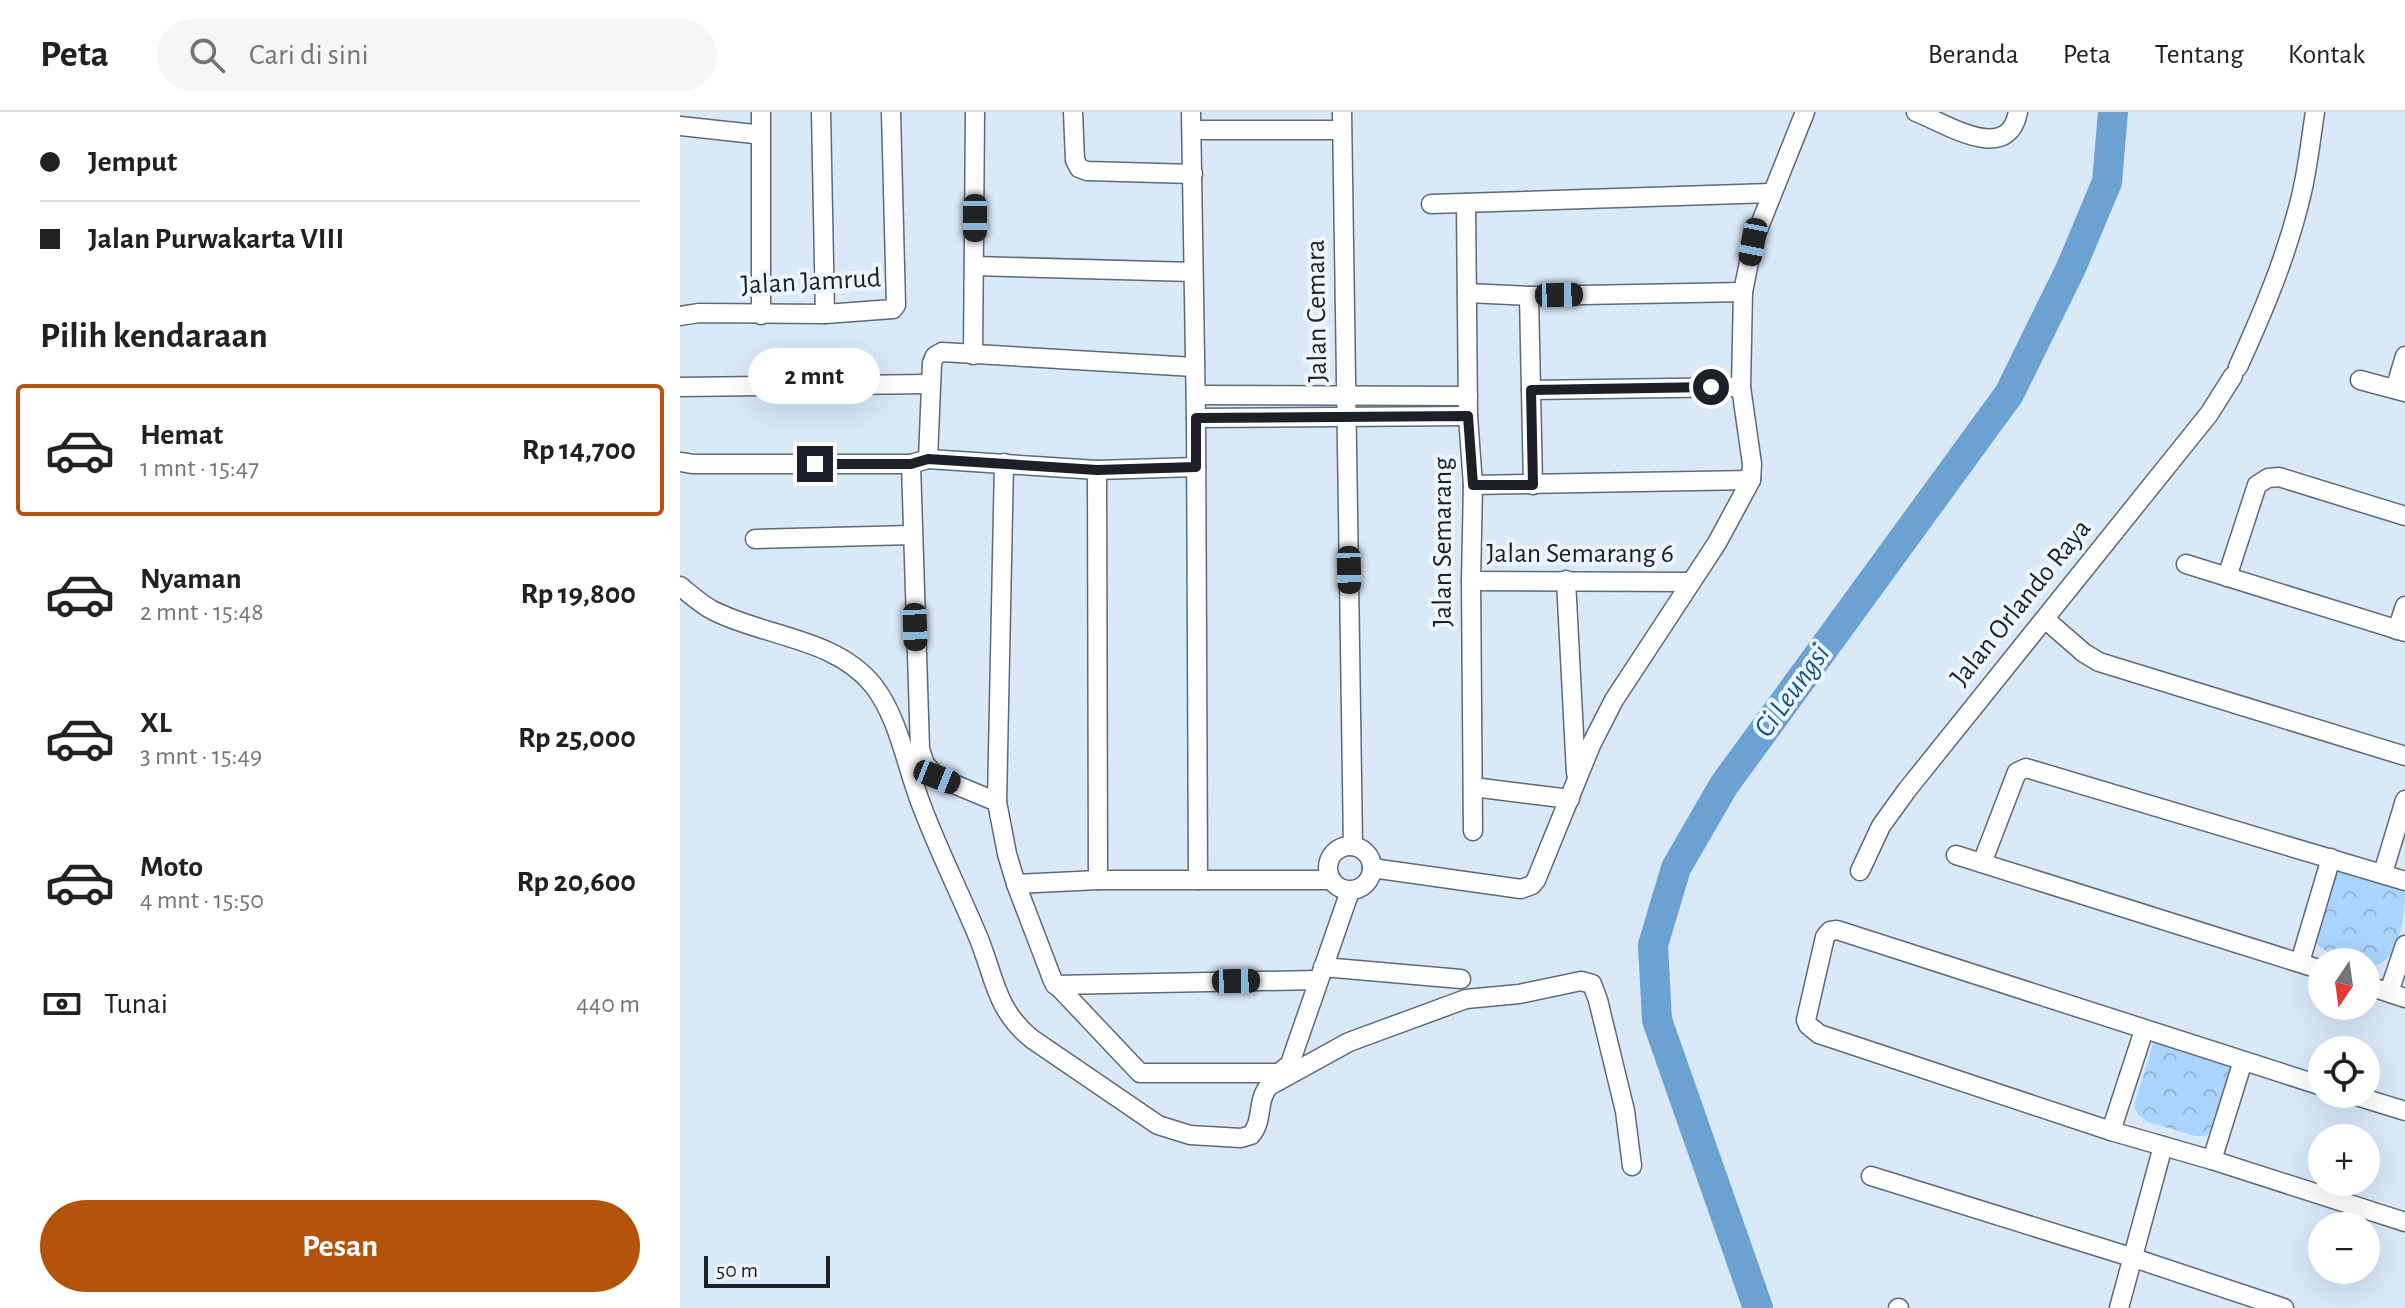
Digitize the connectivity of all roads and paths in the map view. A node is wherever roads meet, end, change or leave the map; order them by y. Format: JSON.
{"nodes":[{"id":1,"x":761,"y":112,"type":"edge"},
{"id":2,"x":821,"y":112,"type":"edge"},
{"id":3,"x":891,"y":112,"type":"edge"},
{"id":4,"x":975,"y":112,"type":"edge"},
{"id":5,"x":1073,"y":112,"type":"edge"},
{"id":6,"x":1805,"y":112,"type":"edge"},
{"id":7,"x":1916,"y":112,"type":"edge"},
{"id":8,"x":2018,"y":112,"type":"edge"},
{"id":9,"x":2315,"y":112,"type":"edge"},
{"id":10,"x":1192,"y":121,"type":"edge"},
{"id":11,"x":1342,"y":121,"type":"edge"},
{"id":12,"x":680,"y":126,"type":"edge"},
{"id":13,"x":754,"y":134,"type":"dead end"},
{"id":14,"x":1193,"y":174,"type":"junction"},
{"id":15,"x":1771,"y":193,"type":"junction"},
{"id":16,"x":1466,"y":203,"type":"junction"},
{"id":17,"x":1431,"y":204,"type":"dead end"},
{"id":18,"x":975,"y":266,"type":"junction"},
{"id":19,"x":1193,"y":272,"type":"junction"},
{"id":20,"x":1743,"y":292,"type":"junction"},
{"id":21,"x":1467,"y":293,"type":"junction"},
{"id":22,"x":1529,"y":296,"type":"junction"},
{"id":23,"x":825,"y":314,"type":"junction"},
{"id":24,"x":761,"y":315,"type":"junction"},
{"id":25,"x":680,"y":316,"type":"edge"},
{"id":26,"x":973,"y":355,"type":"junction"},
{"id":27,"x":2405,"y":356,"type":"edge"},
{"id":28,"x":1194,"y":367,"type":"junction"},
{"id":29,"x":2360,"y":380,"type":"dead end"},
{"id":30,"x":929,"y":384,"type":"junction"},
{"id":31,"x":680,"y":387,"type":"edge"},
{"id":32,"x":1741,"y":387,"type":"junction"},
{"id":33,"x":1531,"y":390,"type":"junction"},
{"id":34,"x":2400,"y":390,"type":"edge"},
{"id":35,"x":1196,"y":395,"type":"junction"},
{"id":36,"x":1346,"y":396,"type":"junction"},
{"id":37,"x":1468,"y":396,"type":"junction"},
{"id":38,"x":1468,"y":416,"type":"junction"},
{"id":39,"x":1346,"y":417,"type":"junction"},
{"id":40,"x":1196,"y":418,"type":"junction"},
{"id":41,"x":919,"y":461,"type":"junction"},
{"id":42,"x":686,"y":463,"type":"edge"},
{"id":43,"x":1004,"y":463,"type":"junction"},
{"id":44,"x":1196,"y":467,"type":"junction"},
{"id":45,"x":1097,"y":470,"type":"junction"},
{"id":46,"x":1751,"y":480,"type":"junction"},
{"id":47,"x":1473,"y":485,"type":"junction"},
{"id":48,"x":1533,"y":485,"type":"junction"},
{"id":49,"x":2405,"y":516,"type":"edge"},
{"id":50,"x":912,"y":535,"type":"junction"},
{"id":51,"x":755,"y":539,"type":"dead end"},
{"id":52,"x":2186,"y":564,"type":"dead end"},
{"id":53,"x":2227,"y":577,"type":"junction"},
{"id":54,"x":1566,"y":580,"type":"junction"},
{"id":55,"x":1471,"y":581,"type":"junction"},
{"id":56,"x":1689,"y":582,"type":"junction"},
{"id":57,"x":680,"y":586,"type":"edge"},
{"id":58,"x":2405,"y":606,"type":"edge"},
{"id":59,"x":2045,"y":619,"type":"junction"},
{"id":60,"x":2401,"y":631,"type":"edge"},
{"id":61,"x":2405,"y":756,"type":"edge"},
{"id":62,"x":1473,"y":787,"type":"junction"},
{"id":63,"x":1573,"y":790,"type":"junction"},
{"id":64,"x":2405,"y":800,"type":"edge"},
{"id":65,"x":997,"y":802,"type":"junction"},
{"id":66,"x":1473,"y":831,"type":"dead end"},
{"id":67,"x":1353,"y":846,"type":"junction"},
{"id":68,"x":1956,"y":855,"type":"dead end"},
{"id":69,"x":2331,"y":858,"type":"junction"},
{"id":70,"x":1982,"y":863,"type":"junction"},
{"id":71,"x":1372,"y":868,"type":"junction"},
{"id":72,"x":1860,"y":871,"type":"dead end"},
{"id":73,"x":2383,"y":873,"type":"junction"},
{"id":74,"x":1098,"y":880,"type":"junction"},
{"id":75,"x":1198,"y":880,"type":"junction"},
{"id":76,"x":1330,"y":880,"type":"junction"},
{"id":77,"x":2405,"y":881,"type":"edge"},
{"id":78,"x":1016,"y":884,"type":"junction"},
{"id":79,"x":1350,"y":891,"type":"junction"},
{"id":80,"x":2405,"y":945,"type":"edge"},
{"id":81,"x":2300,"y":962,"type":"junction"},
{"id":82,"x":2308,"y":965,"type":"edge"},
{"id":83,"x":1320,"y":973,"type":"junction"},
{"id":84,"x":1461,"y":979,"type":"dead end"},
{"id":85,"x":1055,"y":985,"type":"junction"},
{"id":86,"x":2397,"y":995,"type":"edge"},
{"id":87,"x":2144,"y":1030,"type":"junction"},
{"id":88,"x":2243,"y":1061,"type":"junction"},
{"id":89,"x":2308,"y":1082,"type":"edge"},
{"id":90,"x":2380,"y":1103,"type":"edge"},
{"id":91,"x":2405,"y":1111,"type":"edge"},
{"id":92,"x":2111,"y":1131,"type":"junction"},
{"id":93,"x":2163,"y":1146,"type":"junction"},
{"id":94,"x":2212,"y":1160,"type":"junction"},
{"id":95,"x":1632,"y":1166,"type":"dead end"},
{"id":96,"x":1871,"y":1176,"type":"dead end"},
{"id":97,"x":2405,"y":1222,"type":"edge"},
{"id":98,"x":2134,"y":1258,"type":"junction"},
{"id":99,"x":2119,"y":1308,"type":"edge"},
{"id":100,"x":2284,"y":1308,"type":"edge"}],
"edges":[{"from":1,"to":24,"type":"street"},
{"from":2,"to":23,"type":"street"},
{"from":3,"to":23,"type":"street","name":"Jalan Jamrud"},
{"from":4,"to":18,"type":"street"},
{"from":5,"to":14,"type":"street"},
{"from":6,"to":15,"type":"street"},
{"from":7,"to":8,"type":"street"},
{"from":9,"to":59,"type":"street","name":"Jalan Orlando Raya"},
{"from":10,"to":11,"type":"street"},
{"from":10,"to":14,"type":"street"},
{"from":11,"to":36,"type":"street","name":"Jalan Cemara"},
{"from":12,"to":13,"type":"street"},
{"from":14,"to":19,"type":"street"},
{"from":15,"to":16,"type":"street"},
{"from":15,"to":20,"type":"street"},
{"from":16,"to":17,"type":"street"},
{"from":16,"to":21,"type":"street","name":"Jalan Semarang"},
{"from":18,"to":19,"type":"street"},
{"from":18,"to":26,"type":"street"},
{"from":19,"to":28,"type":"street"},
{"from":20,"to":22,"type":"street"},
{"from":20,"to":32,"type":"street"},
{"from":21,"to":22,"type":"street"},
{"from":21,"to":37,"type":"street","name":"Jalan Semarang"},
{"from":22,"to":33,"type":"street"},
{"from":23,"to":24,"type":"street","name":"Jalan Jamrud"},
{"from":24,"to":25,"type":"street","name":"Jalan Jamrud"},
{"from":26,"to":28,"type":"street"},
{"from":26,"to":30,"type":"street"},
{"from":27,"to":34,"type":"street"},
{"from":28,"to":35,"type":"street"},
{"from":29,"to":34,"type":"street"},
{"from":30,"to":31,"type":"street"},
{"from":30,"to":41,"type":"street"},
{"from":32,"to":33,"type":"street"},
{"from":32,"to":46,"type":"street"},
{"from":33,"to":48,"type":"street"},
{"from":35,"to":36,"type":"street"},
{"from":35,"to":40,"type":"street"},
{"from":36,"to":37,"type":"street"},
{"from":36,"to":39,"type":"street","name":"Jalan Cemara"},
{"from":37,"to":38,"type":"street","name":"Jalan Semarang"},
{"from":38,"to":39,"type":"street"},
{"from":38,"to":47,"type":"street","name":"Jalan Semarang"},
{"from":39,"to":40,"type":"street"},
{"from":39,"to":67,"type":"street","name":"Jalan Cemara"},
{"from":40,"to":44,"type":"street"},
{"from":41,"to":42,"type":"street"},
{"from":41,"to":43,"type":"street"},
{"from":41,"to":50,"type":"street"},
{"from":43,"to":45,"type":"street"},
{"from":43,"to":65,"type":"street"},
{"from":44,"to":45,"type":"street"},
{"from":44,"to":75,"type":"street"},
{"from":45,"to":74,"type":"street"},
{"from":46,"to":48,"type":"street"},
{"from":46,"to":56,"type":"street"},
{"from":47,"to":48,"type":"street"},
{"from":47,"to":55,"type":"street","name":"Jalan Semarang"},
{"from":49,"to":53,"type":"street"},
{"from":50,"to":51,"type":"street"},
{"from":50,"to":65,"type":"street"},
{"from":52,"to":53,"type":"street"},
{"from":53,"to":60,"type":"street"},
{"from":54,"to":55,"type":"street","name":"Jalan Semarang 6"},
{"from":54,"to":56,"type":"street","name":"Jalan Semarang 6"},
{"from":54,"to":63,"type":"street"},
{"from":55,"to":62,"type":"street","name":"Jalan Semarang"},
{"from":56,"to":63,"type":"street"},
{"from":57,"to":95,"type":"street"},
{"from":58,"to":60,"type":"street"},
{"from":59,"to":61,"type":"street"},
{"from":59,"to":72,"type":"street","name":"Jalan Orlando Raya"},
{"from":62,"to":63,"type":"street"},
{"from":62,"to":66,"type":"street","name":"Jalan Semarang"},
{"from":63,"to":71,"type":"street"},
{"from":64,"to":73,"type":"street"},
{"from":65,"to":78,"type":"street"},
{"from":67,"to":71,"type":"street"},
{"from":67,"to":76,"type":"street"},
{"from":68,"to":70,"type":"street"},
{"from":69,"to":70,"type":"street"},
{"from":69,"to":73,"type":"street"},
{"from":69,"to":81,"type":"street"},
{"from":70,"to":81,"type":"street"},
{"from":71,"to":79,"type":"street"},
{"from":73,"to":77,"type":"street"},
{"from":74,"to":75,"type":"street"},
{"from":74,"to":78,"type":"street"},
{"from":75,"to":76,"type":"street"},
{"from":76,"to":79,"type":"street"},
{"from":78,"to":85,"type":"street"},
{"from":79,"to":83,"type":"street"},
{"from":80,"to":86,"type":"street"},
{"from":81,"to":82,"type":"street"},
{"from":83,"to":84,"type":"street"},
{"from":83,"to":85,"type":"street"},
{"from":83,"to":85,"type":"street"},
{"from":87,"to":88,"type":"street"},
{"from":87,"to":92,"type":"street"},
{"from":87,"to":92,"type":"street"},
{"from":88,"to":89,"type":"street"},
{"from":88,"to":94,"type":"street"},
{"from":90,"to":91,"type":"street"},
{"from":92,"to":93,"type":"street"},
{"from":93,"to":94,"type":"street"},
{"from":93,"to":98,"type":"street"},
{"from":94,"to":97,"type":"street"},
{"from":96,"to":98,"type":"street"},
{"from":98,"to":99,"type":"street"},
{"from":98,"to":100,"type":"street"}]}
